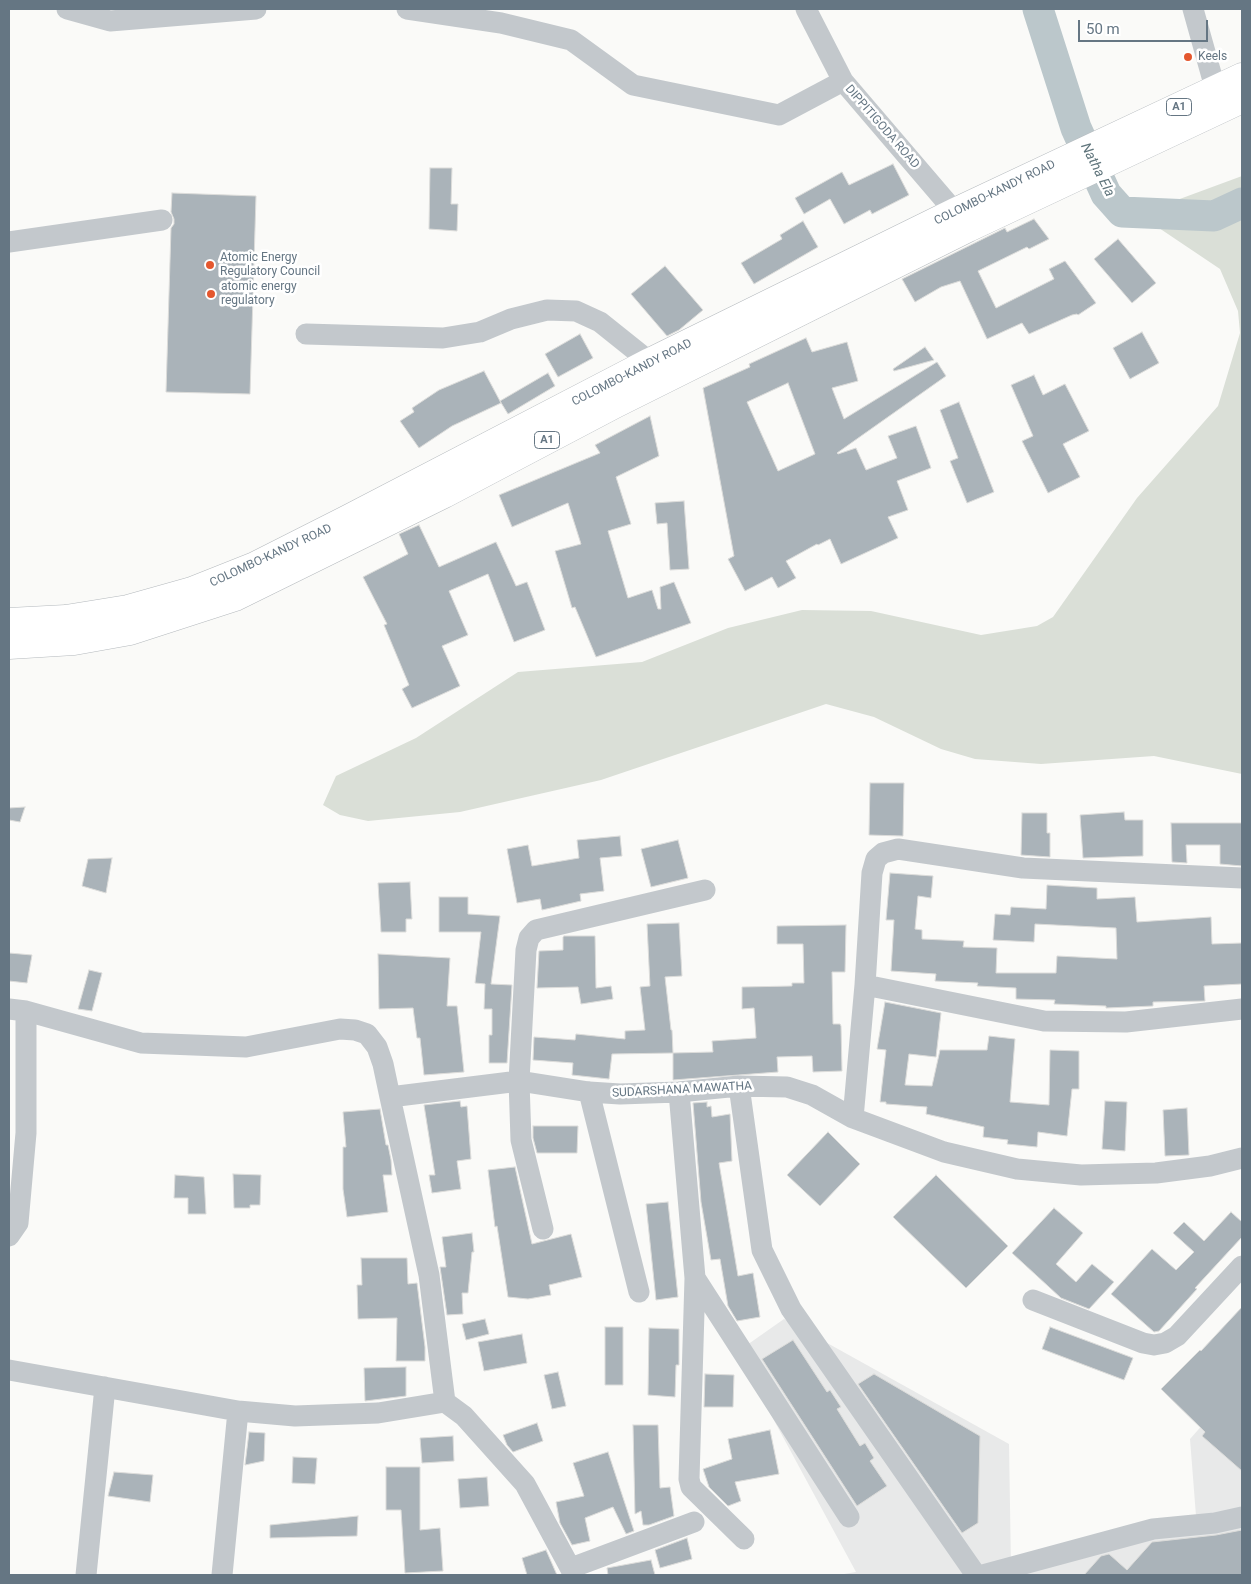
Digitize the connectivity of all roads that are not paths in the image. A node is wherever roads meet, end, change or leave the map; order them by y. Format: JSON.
{"nodes":[{"id":1,"x":67,"y":9,"type":"edge"},
{"id":2,"x":256,"y":9,"type":"edge"},
{"id":3,"x":407,"y":9,"type":"edge"},
{"id":4,"x":806,"y":9,"type":"edge"},
{"id":5,"x":1193,"y":9,"type":"edge"},
{"id":6,"x":1242,"y":77,"type":"edge"},
{"id":7,"x":843,"y":81,"type":"junction"},
{"id":8,"x":1226,"y":99,"type":"edge"},
{"id":9,"x":162,"y":220,"type":"dead end"},
{"id":10,"x":962,"y":220,"type":"junction"},
{"id":11,"x":9,"y":242,"type":"edge"},
{"id":12,"x":306,"y":334,"type":"dead end"},
{"id":13,"x":650,"y":362,"type":"junction"},
{"id":14,"x":9,"y":622,"type":"edge"},
{"id":15,"x":9,"y":646,"type":"edge"},
{"id":16,"x":1242,"y":878,"type":"edge"},
{"id":17,"x":705,"y":890,"type":"dead end"},
{"id":18,"x":865,"y":985,"type":"junction"},
{"id":19,"x":1242,"y":1009,"type":"edge"},
{"id":20,"x":17,"y":1010,"type":"edge"},
{"id":21,"x":519,"y":1081,"type":"junction"},
{"id":22,"x":739,"y":1086,"type":"junction"},
{"id":23,"x":589,"y":1092,"type":"junction"},
{"id":24,"x":679,"y":1092,"type":"junction"},
{"id":25,"x":390,"y":1097,"type":"junction"},
{"id":26,"x":853,"y":1118,"type":"junction"},
{"id":27,"x":1242,"y":1158,"type":"edge"},
{"id":28,"x":543,"y":1229,"type":"dead end"},
{"id":29,"x":9,"y":1236,"type":"edge"},
{"id":30,"x":1242,"y":1266,"type":"edge"},
{"id":31,"x":695,"y":1278,"type":"junction"},
{"id":32,"x":639,"y":1292,"type":"dead end"},
{"id":33,"x":1034,"y":1300,"type":"dead end"},
{"id":34,"x":9,"y":1370,"type":"edge"},
{"id":35,"x":105,"y":1387,"type":"junction"},
{"id":36,"x":445,"y":1402,"type":"junction"},
{"id":37,"x":238,"y":1411,"type":"junction"},
{"id":38,"x":849,"y":1517,"type":"dead end"},
{"id":39,"x":1242,"y":1517,"type":"edge"},
{"id":40,"x":694,"y":1522,"type":"dead end"},
{"id":41,"x":744,"y":1538,"type":"dead end"},
{"id":42,"x":572,"y":1572,"type":"edge"},
{"id":43,"x":86,"y":1575,"type":"edge"},
{"id":44,"x":222,"y":1575,"type":"edge"},
{"id":45,"x":976,"y":1575,"type":"edge"},
{"id":46,"x":983,"y":1575,"type":"edge"}],
"edges":[{"from":1,"to":2,"type":"street"},
{"from":3,"to":7,"type":"street"},
{"from":4,"to":7,"type":"street","name":"DIPPITIGODA ROAD"},
{"from":5,"to":8,"type":"street"},
{"from":6,"to":8,"type":"highway","name":"COLOMBO-KANDY ROAD","number":"A1"},
{"from":7,"to":10,"type":"street","name":"DIPPITIGODA ROAD"},
{"from":8,"to":10,"type":"highway","name":"COLOMBO-KANDY ROAD","number":"A1"},
{"from":9,"to":11,"type":"street"},
{"from":10,"to":13,"type":"highway","name":"COLOMBO-KANDY ROAD","number":"A1"},
{"from":10,"to":15,"type":"highway","name":"COLOMBO-KANDY ROAD","number":"A1"},
{"from":12,"to":13,"type":"street"},
{"from":13,"to":14,"type":"highway","name":"COLOMBO-KANDY ROAD","number":"A1"},
{"from":16,"to":18,"type":"street"},
{"from":17,"to":21,"type":"street"},
{"from":18,"to":19,"type":"street"},
{"from":18,"to":26,"type":"street"},
{"from":20,"to":25,"type":"street"},
{"from":20,"to":29,"type":"street"},
{"from":21,"to":23,"type":"street","name":"SUDARSHANA MAWATHA"},
{"from":21,"to":25,"type":"street","name":"SUDARSHANA MAWATHA"},
{"from":21,"to":28,"type":"street"},
{"from":22,"to":24,"type":"street","name":"SUDARSHANA MAWATHA"},
{"from":22,"to":26,"type":"street","name":"SUDARSHANA MAWATHA"},
{"from":22,"to":45,"type":"street"},
{"from":23,"to":24,"type":"street","name":"SUDARSHANA MAWATHA"},
{"from":23,"to":32,"type":"street"},
{"from":24,"to":31,"type":"street"},
{"from":25,"to":36,"type":"street"},
{"from":26,"to":27,"type":"street","name":"SUDARSHANA MAWATHA"},
{"from":30,"to":33,"type":"street"},
{"from":31,"to":38,"type":"street"},
{"from":31,"to":41,"type":"street"},
{"from":34,"to":35,"type":"street"},
{"from":35,"to":37,"type":"street"},
{"from":35,"to":43,"type":"street"},
{"from":36,"to":37,"type":"street"},
{"from":36,"to":42,"type":"street"},
{"from":37,"to":44,"type":"street"},
{"from":39,"to":46,"type":"street"},
{"from":40,"to":42,"type":"street"}]}
